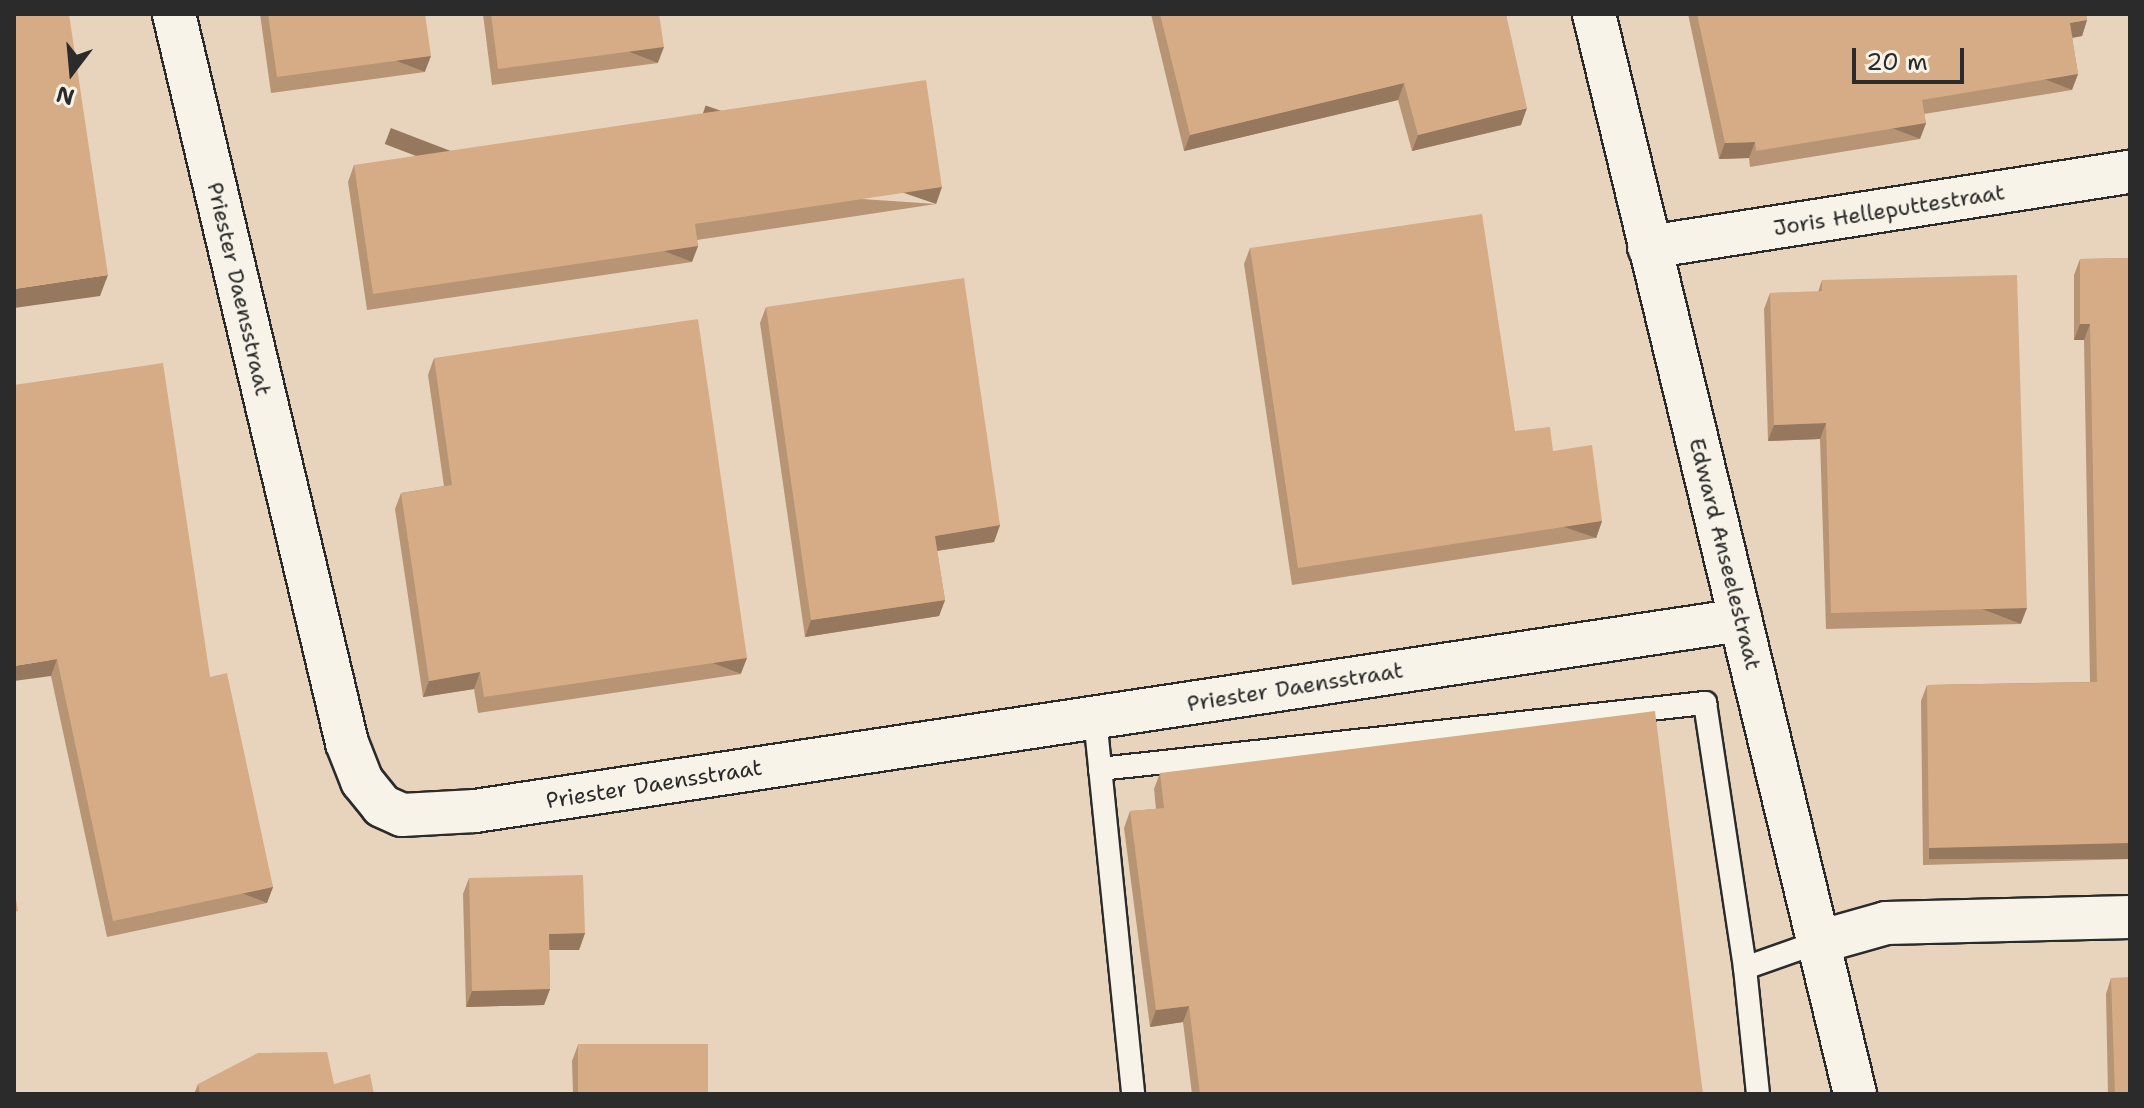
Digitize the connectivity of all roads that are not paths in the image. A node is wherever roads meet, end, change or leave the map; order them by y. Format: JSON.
{"nodes":[{"id":1,"x":174,"y":14,"type":"edge"},
{"id":2,"x":1594,"y":14,"type":"edge"},
{"id":3,"x":2130,"y":172,"type":"edge"},
{"id":4,"x":1649,"y":247,"type":"junction"},
{"id":5,"x":1741,"y":620,"type":"junction"},
{"id":6,"x":1095,"y":718,"type":"junction"},
{"id":7,"x":1100,"y":769,"type":"junction"},
{"id":8,"x":2130,"y":917,"type":"edge"},
{"id":9,"x":1819,"y":942,"type":"junction"},
{"id":10,"x":1745,"y":968,"type":"junction"},
{"id":11,"x":1133,"y":1094,"type":"edge"},
{"id":12,"x":1758,"y":1094,"type":"edge"},
{"id":13,"x":1855,"y":1094,"type":"edge"}],
"edges":[{"from":1,"to":6,"type":"street","name":"Priester Daensstraat"},
{"from":2,"to":4,"type":"street","name":"Edward Anseelestraat"},
{"from":3,"to":4,"type":"street","name":"Joris Helleputtestraat"},
{"from":4,"to":5,"type":"street","name":"Edward Anseelestraat"},
{"from":5,"to":6,"type":"street","name":"Priester Daensstraat"},
{"from":5,"to":9,"type":"street","name":"Edward Anseelestraat"},
{"from":6,"to":7,"type":"lane"},
{"from":7,"to":10,"type":"lane"},
{"from":7,"to":11,"type":"lane"},
{"from":8,"to":9,"type":"street"},
{"from":9,"to":10,"type":"lane"},
{"from":9,"to":13,"type":"street","name":"Edward Anseelestraat"},
{"from":10,"to":12,"type":"lane"}]}
